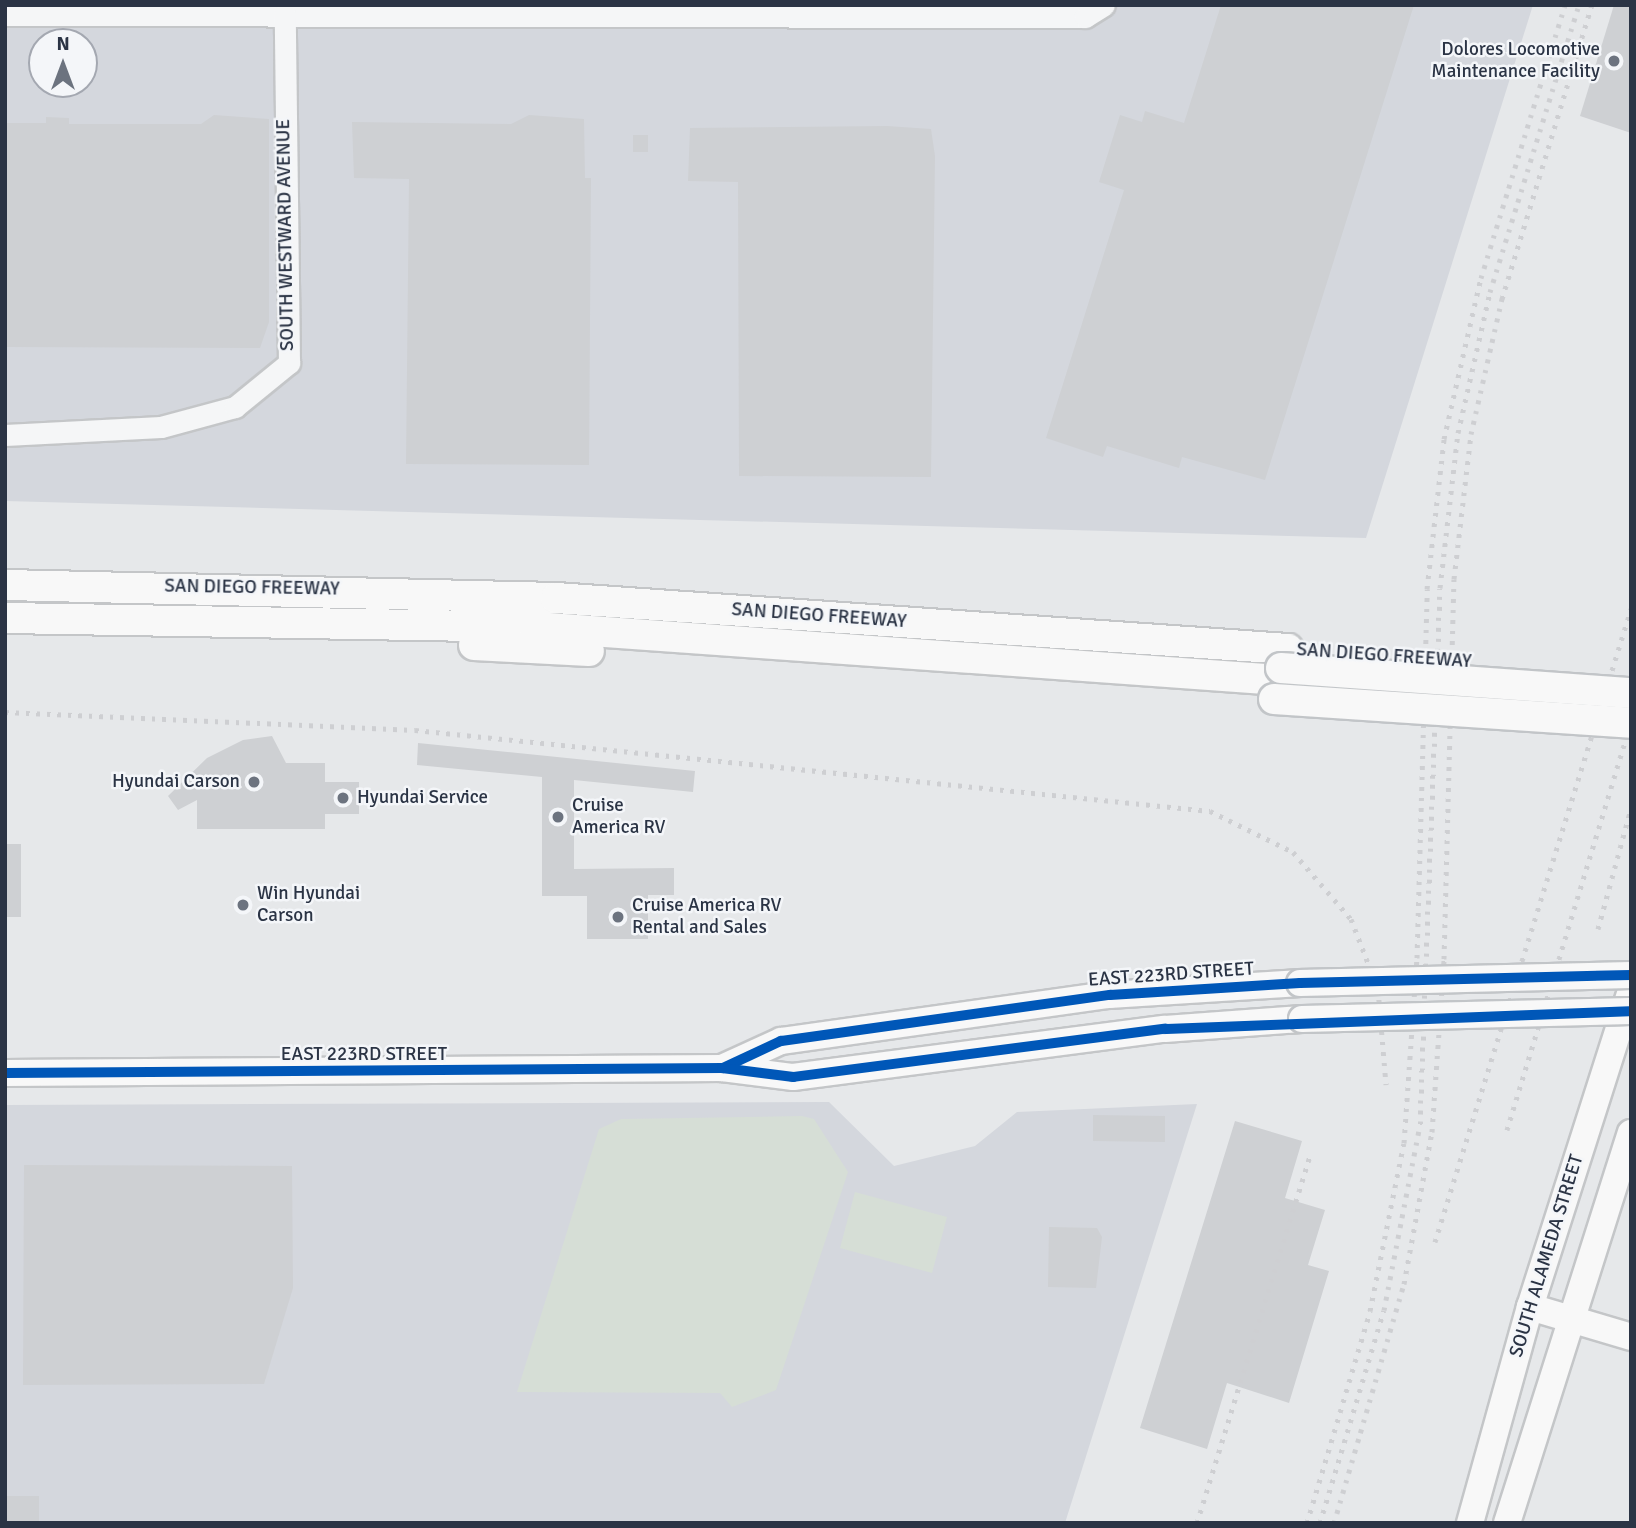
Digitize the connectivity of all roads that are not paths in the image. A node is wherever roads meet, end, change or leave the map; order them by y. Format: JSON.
{"nodes":[{"id":1,"x":1104,"y":5,"type":"edge"},
{"id":2,"x":285,"y":14,"type":"junction"},
{"id":3,"x":5,"y":15,"type":"edge"},
{"id":4,"x":5,"y":435,"type":"edge"},
{"id":5,"x":5,"y":585,"type":"edge"},
{"id":6,"x":5,"y":605,"type":"edge"},
{"id":7,"x":5,"y":618,"type":"edge"},
{"id":8,"x":5,"y":637,"type":"edge"},
{"id":9,"x":1280,"y":674,"type":"junction"},
{"id":10,"x":1631,"y":674,"type":"edge"},
{"id":11,"x":1631,"y":693,"type":"edge"},
{"id":12,"x":1631,"y":706,"type":"edge"},
{"id":13,"x":1631,"y":723,"type":"edge"},
{"id":14,"x":1631,"y":975,"type":"edge"},
{"id":15,"x":1631,"y":991,"type":"edge"},
{"id":16,"x":1631,"y":1011,"type":"edge"},
{"id":17,"x":722,"y":1068,"type":"junction"},
{"id":18,"x":5,"y":1073,"type":"edge"},
{"id":19,"x":1631,"y":1133,"type":"edge"},
{"id":20,"x":1530,"y":1307,"type":"junction"},
{"id":21,"x":1571,"y":1319,"type":"junction"},
{"id":22,"x":1631,"y":1337,"type":"edge"},
{"id":23,"x":1470,"y":1523,"type":"edge"},
{"id":24,"x":1507,"y":1523,"type":"edge"}],
"edges":[{"from":1,"to":2,"type":"street"},
{"from":2,"to":3,"type":"street"},
{"from":2,"to":4,"type":"street","name":"SOUTH WESTWARD AVENUE"},
{"from":5,"to":9,"type":"highway","name":"SAN DIEGO FREEWAY"},
{"from":6,"to":9,"type":"highway"},
{"from":7,"to":9,"type":"highway"},
{"from":8,"to":9,"type":"highway","name":"SAN DIEGO FREEWAY"},
{"from":9,"to":10,"type":"highway","name":"SAN DIEGO FREEWAY"},
{"from":9,"to":11,"type":"highway","bridge":true},
{"from":9,"to":12,"type":"highway"},
{"from":9,"to":13,"type":"highway","name":"SAN DIEGO FREEWAY","bridge":true},
{"from":14,"to":17,"type":"main road","name":"EAST 223RD STREET","bridge":true},
{"from":15,"to":20,"type":"main road","name":"SOUTH ALAMEDA STREET"},
{"from":16,"to":17,"type":"main road","name":"EAST 223RD STREET","bridge":true},
{"from":17,"to":18,"type":"main road","name":"EAST 223RD STREET"},
{"from":19,"to":21,"type":"main road"},
{"from":20,"to":21,"type":"main road"},
{"from":20,"to":23,"type":"main road","name":"SOUTH ALAMEDA STREET"},
{"from":21,"to":22,"type":"main road"},
{"from":21,"to":24,"type":"main road"}]}
